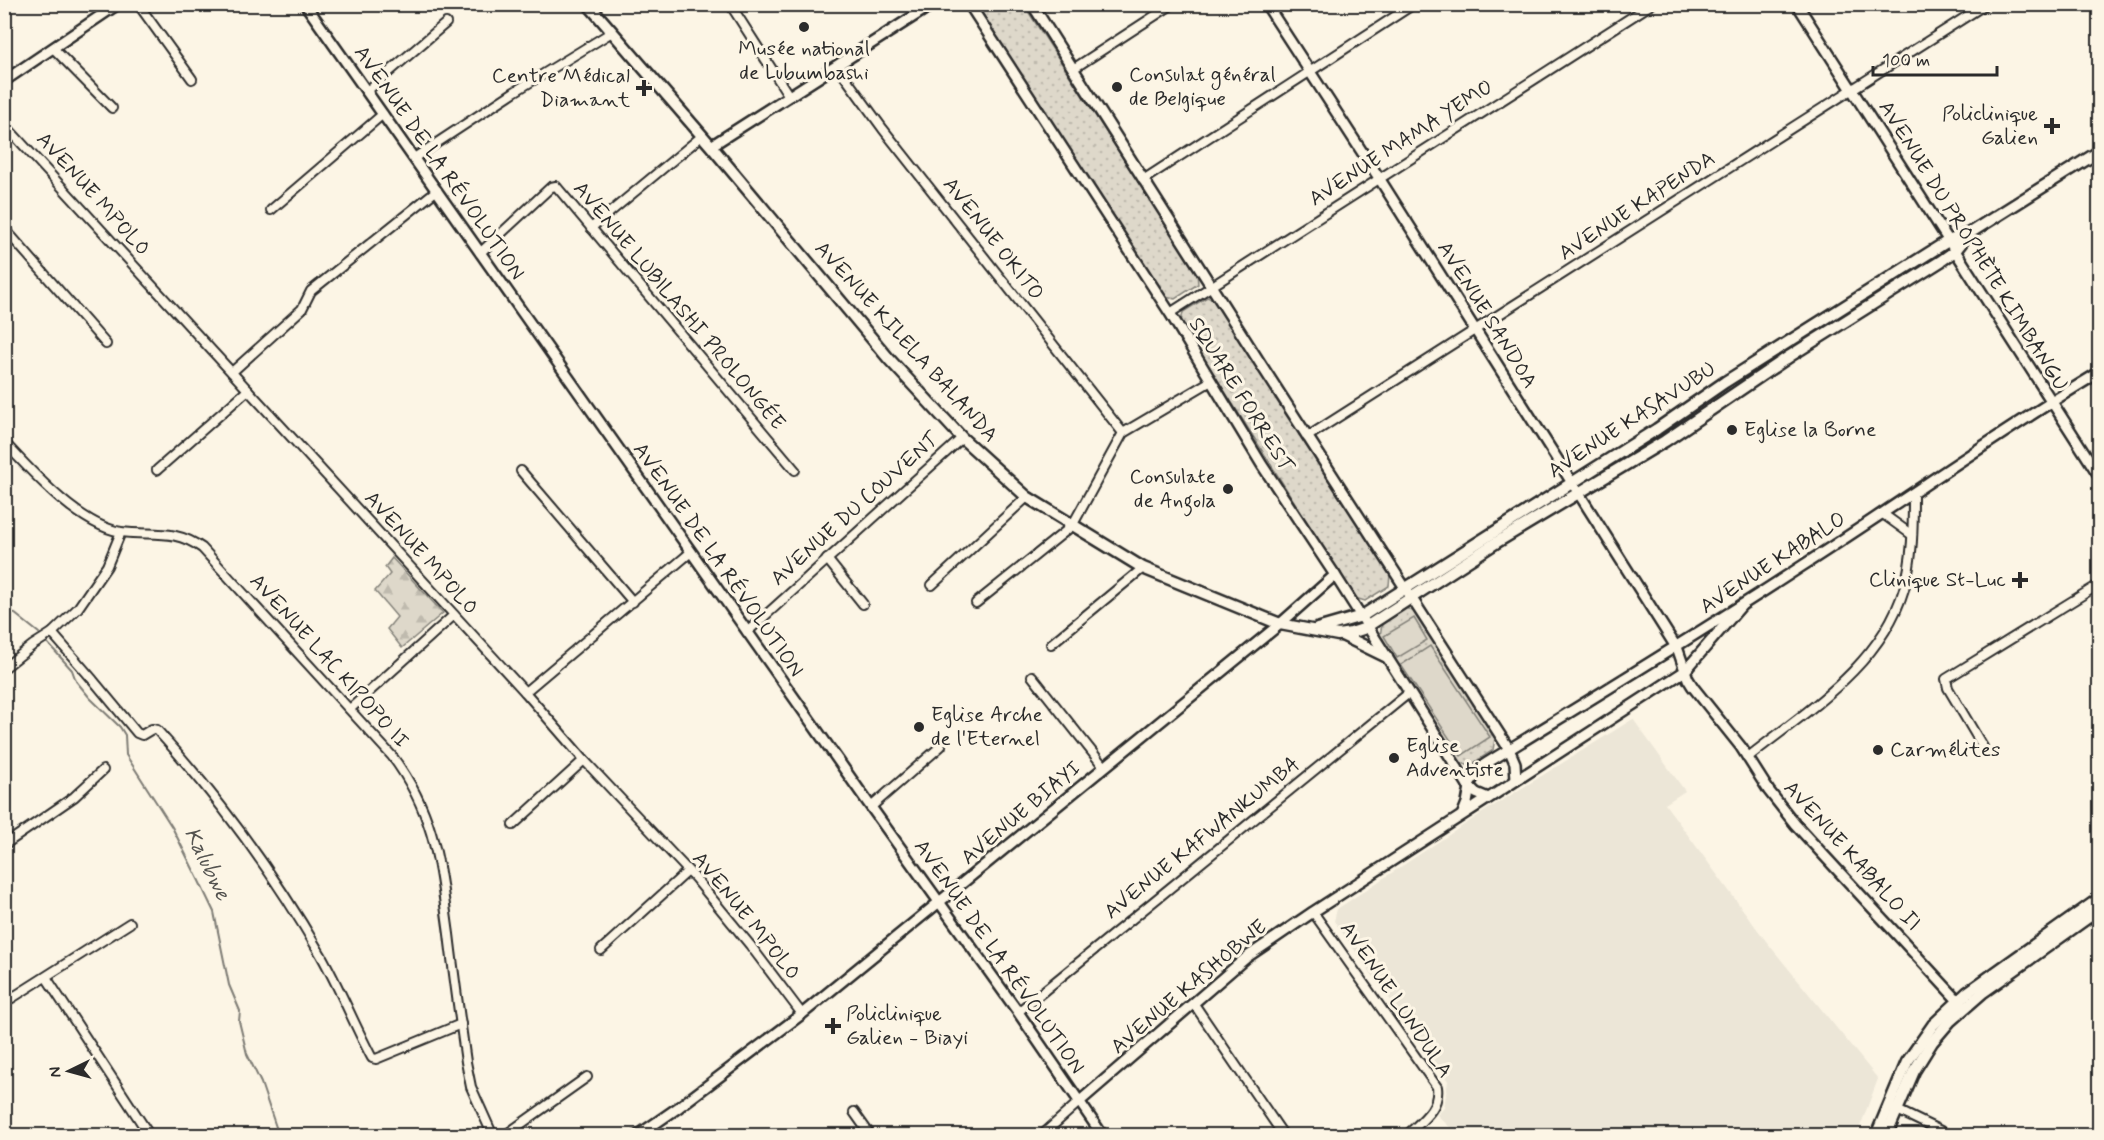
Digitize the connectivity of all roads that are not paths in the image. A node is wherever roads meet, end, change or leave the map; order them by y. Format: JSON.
{"nodes":[{"id":1,"x":118,"y":4,"type":"edge"},
{"id":2,"x":138,"y":4,"type":"edge"},
{"id":3,"x":305,"y":4,"type":"edge"},
{"id":4,"x":588,"y":4,"type":"edge"},
{"id":5,"x":730,"y":4,"type":"edge"},
{"id":6,"x":933,"y":4,"type":"edge"},
{"id":7,"x":969,"y":4,"type":"edge"},
{"id":8,"x":1032,"y":4,"type":"edge"},
{"id":9,"x":1173,"y":4,"type":"edge"},
{"id":10,"x":1266,"y":4,"type":"edge"},
{"id":11,"x":1414,"y":4,"type":"edge"},
{"id":12,"x":1652,"y":4,"type":"edge"},
{"id":13,"x":1797,"y":4,"type":"edge"},
{"id":14,"x":1986,"y":4,"type":"edge"},
{"id":15,"x":446,"y":23,"type":"dead end"},
{"id":16,"x":612,"y":32,"type":"junction"},
{"id":17,"x":53,"y":48,"type":"junction"},
{"id":18,"x":837,"y":66,"type":"junction"},
{"id":19,"x":1073,"y":69,"type":"junction"},
{"id":20,"x":1309,"y":72,"type":"junction"},
{"id":21,"x":192,"y":80,"type":"dead end"},
{"id":22,"x":4,"y":81,"type":"edge"},
{"id":23,"x":1851,"y":90,"type":"junction"},
{"id":24,"x":367,"y":91,"type":"junction"},
{"id":25,"x":789,"y":96,"type":"junction"},
{"id":26,"x":112,"y":108,"type":"dead end"},
{"id":27,"x":383,"y":114,"type":"junction"},
{"id":28,"x":4,"y":124,"type":"edge"},
{"id":29,"x":702,"y":136,"type":"junction"},
{"id":30,"x":711,"y":146,"type":"junction"},
{"id":31,"x":2100,"y":151,"type":"edge"},
{"id":32,"x":414,"y":158,"type":"junction"},
{"id":33,"x":1379,"y":178,"type":"junction"},
{"id":34,"x":1143,"y":180,"type":"junction"},
{"id":35,"x":437,"y":190,"type":"junction"},
{"id":36,"x":271,"y":210,"type":"dead end"},
{"id":37,"x":4,"y":228,"type":"edge"},
{"id":38,"x":591,"y":228,"type":"junction"},
{"id":39,"x":1968,"y":234,"type":"junction"},
{"id":40,"x":1948,"y":241,"type":"junction"},
{"id":41,"x":1955,"y":251,"type":"junction"},
{"id":42,"x":480,"y":253,"type":"junction"},
{"id":43,"x":1211,"y":285,"type":"junction"},
{"id":44,"x":1170,"y":313,"type":"junction"},
{"id":45,"x":1476,"y":330,"type":"junction"},
{"id":46,"x":106,"y":344,"type":"dead end"},
{"id":47,"x":232,"y":372,"type":"junction"},
{"id":48,"x":2100,"y":372,"type":"edge"},
{"id":49,"x":1211,"y":381,"type":"junction"},
{"id":50,"x":248,"y":390,"type":"junction"},
{"id":51,"x":2050,"y":402,"type":"junction"},
{"id":52,"x":1123,"y":433,"type":"junction"},
{"id":53,"x":1307,"y":437,"type":"junction"},
{"id":54,"x":962,"y":438,"type":"junction"},
{"id":55,"x":4,"y":442,"type":"edge"},
{"id":56,"x":157,"y":470,"type":"dead end"},
{"id":57,"x":795,"y":470,"type":"dead end"},
{"id":58,"x":521,"y":471,"type":"dead end"},
{"id":59,"x":2100,"y":477,"type":"edge"},
{"id":60,"x":1575,"y":488,"type":"junction"},
{"id":61,"x":1913,"y":494,"type":"junction"},
{"id":62,"x":1028,"y":497,"type":"junction"},
{"id":63,"x":1882,"y":514,"type":"junction"},
{"id":64,"x":1072,"y":526,"type":"junction"},
{"id":65,"x":122,"y":532,"type":"junction"},
{"id":66,"x":1912,"y":535,"type":"junction"},
{"id":67,"x":691,"y":552,"type":"junction"},
{"id":68,"x":827,"y":560,"type":"junction"},
{"id":69,"x":1143,"y":568,"type":"junction"},
{"id":70,"x":1335,"y":575,"type":"junction"},
{"id":71,"x":2100,"y":584,"type":"edge"},
{"id":72,"x":932,"y":585,"type":"dead end"},
{"id":73,"x":1408,"y":593,"type":"junction"},
{"id":74,"x":633,"y":602,"type":"junction"},
{"id":75,"x":976,"y":603,"type":"dead end"},
{"id":76,"x":863,"y":604,"type":"dead end"},
{"id":77,"x":1741,"y":606,"type":"junction"},
{"id":78,"x":454,"y":615,"type":"junction"},
{"id":79,"x":1365,"y":621,"type":"junction"},
{"id":80,"x":1280,"y":624,"type":"junction"},
{"id":81,"x":1314,"y":630,"type":"junction"},
{"id":82,"x":747,"y":632,"type":"junction"},
{"id":83,"x":52,"y":633,"type":"junction"},
{"id":84,"x":1342,"y":635,"type":"junction"},
{"id":85,"x":1051,"y":644,"type":"dead end"},
{"id":86,"x":1676,"y":646,"type":"junction"},
{"id":87,"x":1387,"y":657,"type":"junction"},
{"id":88,"x":4,"y":668,"type":"edge"},
{"id":89,"x":1685,"y":671,"type":"junction"},
{"id":90,"x":1032,"y":676,"type":"dead end"},
{"id":91,"x":525,"y":692,"type":"junction"},
{"id":92,"x":1408,"y":693,"type":"junction"},
{"id":93,"x":350,"y":709,"type":"junction"},
{"id":94,"x":941,"y":746,"type":"dead end"},
{"id":95,"x":1983,"y":747,"type":"dead end"},
{"id":96,"x":1509,"y":749,"type":"junction"},
{"id":97,"x":1747,"y":758,"type":"junction"},
{"id":98,"x":584,"y":760,"type":"junction"},
{"id":99,"x":1104,"y":768,"type":"junction"},
{"id":100,"x":103,"y":770,"type":"dead end"},
{"id":101,"x":1516,"y":780,"type":"junction"},
{"id":102,"x":1469,"y":786,"type":"junction"},
{"id":103,"x":1488,"y":798,"type":"junction"},
{"id":104,"x":871,"y":807,"type":"junction"},
{"id":105,"x":1461,"y":816,"type":"junction"},
{"id":106,"x":513,"y":825,"type":"dead end"},
{"id":107,"x":4,"y":845,"type":"edge"},
{"id":108,"x":688,"y":871,"type":"junction"},
{"id":109,"x":2100,"y":898,"type":"edge"},
{"id":110,"x":940,"y":903,"type":"junction"},
{"id":111,"x":2100,"y":909,"type":"edge"},
{"id":112,"x":1313,"y":912,"type":"junction"},
{"id":113,"x":130,"y":923,"type":"dead end"},
{"id":114,"x":601,"y":950,"type":"dead end"},
{"id":115,"x":46,"y":976,"type":"junction"},
{"id":116,"x":4,"y":1003,"type":"edge"},
{"id":117,"x":1961,"y":1003,"type":"junction"},
{"id":118,"x":1194,"y":1004,"type":"junction"},
{"id":119,"x":1018,"y":1012,"type":"junction"},
{"id":120,"x":802,"y":1014,"type":"junction"},
{"id":121,"x":461,"y":1024,"type":"junction"},
{"id":122,"x":587,"y":1077,"type":"dead end"},
{"id":123,"x":1079,"y":1102,"type":"junction"},
{"id":124,"x":1892,"y":1107,"type":"junction"},
{"id":125,"x":854,"y":1112,"type":"dead end"},
{"id":126,"x":150,"y":1136,"type":"edge"},
{"id":127,"x":493,"y":1136,"type":"edge"},
{"id":128,"x":504,"y":1136,"type":"edge"},
{"id":129,"x":637,"y":1136,"type":"edge"},
{"id":130,"x":871,"y":1136,"type":"edge"},
{"id":131,"x":1041,"y":1136,"type":"edge"},
{"id":132,"x":1103,"y":1136,"type":"edge"},
{"id":133,"x":1284,"y":1136,"type":"edge"},
{"id":134,"x":1406,"y":1136,"type":"edge"},
{"id":135,"x":1876,"y":1136,"type":"edge"},
{"id":136,"x":1886,"y":1136,"type":"edge"},
{"id":137,"x":1951,"y":1136,"type":"edge"}],
"edges":[{"from":1,"to":17,"type":"street"},
{"from":2,"to":21,"type":"street"},
{"from":3,"to":24,"type":"street","name":"AVENUE DE LA RÉVOLUTION"},
{"from":4,"to":16,"type":"main road","name":"AVENUE KILELA BALANDA"},
{"from":5,"to":25,"type":"street"},
{"from":6,"to":18,"type":"street"},
{"from":7,"to":44,"type":"street","name":"SQUARE FORREST"},
{"from":8,"to":19,"type":"street","name":"SQUARE FORREST"},
{"from":9,"to":19,"type":"street"},
{"from":10,"to":20,"type":"street","name":"AVENUE SANDOA"},
{"from":11,"to":20,"type":"street"},
{"from":12,"to":33,"type":"street","name":"AVENUE MAMA YEMO"},
{"from":13,"to":23,"type":"street","name":"AVENUE DU PROPHÈTE KIMBANGU"},
{"from":14,"to":23,"type":"street","name":"AVENUE KAPENDA"},
{"from":15,"to":24,"type":"street"},
{"from":16,"to":29,"type":"main road","name":"AVENUE KILELA BALANDA"},
{"from":16,"to":32,"type":"street"},
{"from":17,"to":22,"type":"street"},
{"from":17,"to":26,"type":"street"},
{"from":18,"to":25,"type":"street"},
{"from":18,"to":52,"type":"street","name":"AVENUE OKITO"},
{"from":19,"to":34,"type":"street","name":"SQUARE FORREST"},
{"from":20,"to":33,"type":"street","name":"AVENUE SANDOA"},
{"from":20,"to":34,"type":"street"},
{"from":23,"to":40,"type":"street","name":"AVENUE DU PROPHÈTE KIMBANGU"},
{"from":23,"to":45,"type":"street","name":"AVENUE KAPENDA"},
{"from":24,"to":27,"type":"street","name":"AVENUE DE LA RÉVOLUTION"},
{"from":25,"to":30,"type":"street"},
{"from":27,"to":32,"type":"street","name":"AVENUE DE LA RÉVOLUTION"},
{"from":27,"to":36,"type":"street"},
{"from":28,"to":47,"type":"street","name":"AVENUE MPOLO"},
{"from":29,"to":30,"type":"main road","name":"AVENUE KILELA BALANDA"},
{"from":29,"to":38,"type":"street"},
{"from":30,"to":54,"type":"main road","name":"AVENUE KILELA BALANDA"},
{"from":31,"to":39,"type":"main road","name":"AVENUE KASAVUBU"},
{"from":32,"to":35,"type":"street","name":"AVENUE DE LA RÉVOLUTION"},
{"from":33,"to":43,"type":"street","name":"AVENUE MAMA YEMO"},
{"from":33,"to":45,"type":"street","name":"AVENUE SANDOA"},
{"from":34,"to":43,"type":"street","name":"SQUARE FORREST"},
{"from":35,"to":42,"type":"street","name":"AVENUE DE LA RÉVOLUTION"},
{"from":35,"to":47,"type":"street"},
{"from":37,"to":46,"type":"street"},
{"from":38,"to":42,"type":"street","name":"AVENUE LUBILASHI PROLONGÉE"},
{"from":38,"to":57,"type":"street","name":"AVENUE LUBILASHI PROLONGÉE"},
{"from":39,"to":40,"type":"main road","name":"AVENUE KASAVUBU"},
{"from":39,"to":41,"type":"main road","name":"AVENUE KASAVUBU"},
{"from":40,"to":41,"type":"street","name":"AVENUE DU PROPHÈTE KIMBANGU"},
{"from":40,"to":60,"type":"main road","name":"AVENUE KASAVUBU"},
{"from":41,"to":51,"type":"street","name":"AVENUE DU PROPHÈTE KIMBANGU"},
{"from":41,"to":60,"type":"main road","name":"AVENUE KASAVUBU"},
{"from":42,"to":67,"type":"street","name":"AVENUE DE LA RÉVOLUTION"},
{"from":43,"to":44,"type":"street","name":"AVENUE MAMA YEMO"},
{"from":43,"to":53,"type":"street","name":"SQUARE FORREST"},
{"from":44,"to":49,"type":"street","name":"SQUARE FORREST"},
{"from":45,"to":53,"type":"street","name":"AVENUE KAPENDA"},
{"from":45,"to":60,"type":"street","name":"AVENUE SANDOA"},
{"from":47,"to":50,"type":"street","name":"AVENUE MPOLO"},
{"from":48,"to":51,"type":"street","name":"AVENUE KABALO"},
{"from":49,"to":52,"type":"street"},
{"from":49,"to":70,"type":"street","name":"SQUARE FORREST"},
{"from":50,"to":56,"type":"street"},
{"from":50,"to":78,"type":"street","name":"AVENUE MPOLO"},
{"from":51,"to":59,"type":"street","name":"AVENUE DU PROPHÈTE KIMBANGU"},
{"from":51,"to":61,"type":"street","name":"AVENUE KABALO"},
{"from":52,"to":64,"type":"street"},
{"from":53,"to":73,"type":"street","name":"SQUARE FORREST"},
{"from":54,"to":62,"type":"main road","name":"AVENUE KILELA BALANDA"},
{"from":54,"to":68,"type":"street","name":"AVENUE DU COUVENT"},
{"from":55,"to":65,"type":"street","name":"AVENUE LAC KIPOPO II"},
{"from":58,"to":74,"type":"street"},
{"from":60,"to":73,"type":"main road","name":"AVENUE KASAVUBU"},
{"from":60,"to":86,"type":"street","name":"AVENUE SANDOA"},
{"from":61,"to":63,"type":"street","name":"AVENUE KABALO"},
{"from":61,"to":66,"type":"street"},
{"from":62,"to":64,"type":"main road","name":"AVENUE KILELA BALANDA"},
{"from":62,"to":72,"type":"street"},
{"from":63,"to":66,"type":"street"},
{"from":63,"to":77,"type":"street","name":"AVENUE KABALO"},
{"from":64,"to":69,"type":"main road","name":"AVENUE KILELA BALANDA"},
{"from":64,"to":75,"type":"street"},
{"from":65,"to":83,"type":"street"},
{"from":65,"to":93,"type":"street","name":"AVENUE LAC KIPOPO II"},
{"from":66,"to":97,"type":"street"},
{"from":67,"to":74,"type":"street"},
{"from":67,"to":82,"type":"street","name":"AVENUE DE LA RÉVOLUTION"},
{"from":68,"to":76,"type":"street"},
{"from":68,"to":82,"type":"street","name":"AVENUE DU COUVENT"},
{"from":69,"to":80,"type":"main road","name":"AVENUE KILELA BALANDA"},
{"from":69,"to":85,"type":"street"},
{"from":70,"to":79,"type":"street","name":"SQUARE FORREST"},
{"from":70,"to":80,"type":"street","name":"AVENUE BIAYI"},
{"from":71,"to":95,"type":"street"},
{"from":73,"to":79,"type":"main road","name":"AVENUE KASAVUBU"},
{"from":73,"to":96,"type":"street","name":"SQUARE FORREST"},
{"from":74,"to":91,"type":"street"},
{"from":77,"to":86,"type":"street","name":"AVENUE KABALO"},
{"from":77,"to":89,"type":"street"},
{"from":78,"to":91,"type":"street","name":"AVENUE MPOLO"},
{"from":78,"to":93,"type":"street"},
{"from":79,"to":81,"type":"main road","name":"AVENUE KASAVUBU"},
{"from":79,"to":84,"type":"main road","name":"AVENUE KILELA BALANDA"},
{"from":79,"to":87,"type":"street","name":"SQUARE FORREST"},
{"from":80,"to":81,"type":"main road","name":"AVENUE KILELA BALANDA"},
{"from":80,"to":99,"type":"street","name":"AVENUE BIAYI"},
{"from":81,"to":84,"type":"main road","name":"AVENUE KILELA BALANDA"},
{"from":82,"to":104,"type":"street","name":"AVENUE DE LA RÉVOLUTION"},
{"from":83,"to":88,"type":"street"},
{"from":83,"to":121,"type":"street"},
{"from":84,"to":87,"type":"main road"},
{"from":86,"to":89,"type":"street","name":"AVENUE SANDOA"},
{"from":86,"to":96,"type":"street","name":"AVENUE KABALO"},
{"from":87,"to":92,"type":"street","name":"SQUARE FORREST"},
{"from":89,"to":97,"type":"street","name":"AVENUE KABALO II"},
{"from":89,"to":101,"type":"street"},
{"from":90,"to":99,"type":"street"},
{"from":91,"to":98,"type":"street","name":"AVENUE MPOLO"},
{"from":92,"to":102,"type":"street","name":"SQUARE FORREST"},
{"from":92,"to":119,"type":"street","name":"AVENUE KAFWANKUMBA"},
{"from":93,"to":121,"type":"street","name":"AVENUE LAC KIPOPO II"},
{"from":94,"to":104,"type":"street"},
{"from":96,"to":101,"type":"street","name":"SQUARE FORREST"},
{"from":96,"to":102,"type":"street","name":"AVENUE KABALO"},
{"from":97,"to":117,"type":"street","name":"AVENUE KABALO II"},
{"from":98,"to":106,"type":"street"},
{"from":98,"to":108,"type":"street","name":"AVENUE MPOLO"},
{"from":99,"to":110,"type":"street","name":"AVENUE BIAYI"},
{"from":100,"to":107,"type":"street"},
{"from":101,"to":103,"type":"street"},
{"from":102,"to":103,"type":"street","name":"SQUARE FORREST"},
{"from":102,"to":105,"type":"street"},
{"from":103,"to":105,"type":"street","name":"AVENUE KASHOBWE"},
{"from":104,"to":110,"type":"street","name":"AVENUE DE LA RÉVOLUTION"},
{"from":105,"to":112,"type":"street","name":"AVENUE KASHOBWE"},
{"from":108,"to":114,"type":"street"},
{"from":108,"to":120,"type":"street","name":"AVENUE MPOLO"},
{"from":109,"to":117,"type":"main road"},
{"from":110,"to":119,"type":"street","name":"AVENUE DE LA RÉVOLUTION"},
{"from":110,"to":120,"type":"street","name":"AVENUE BIAYI"},
{"from":111,"to":117,"type":"main road"},
{"from":112,"to":118,"type":"street","name":"AVENUE KASHOBWE"},
{"from":112,"to":134,"type":"street","name":"AVENUE LUNDULA"},
{"from":113,"to":115,"type":"street"},
{"from":115,"to":116,"type":"street"},
{"from":115,"to":126,"type":"street"},
{"from":117,"to":124,"type":"main road"},
{"from":118,"to":123,"type":"street","name":"AVENUE KASHOBWE"},
{"from":118,"to":133,"type":"street"},
{"from":119,"to":123,"type":"street","name":"AVENUE DE LA RÉVOLUTION"},
{"from":120,"to":129,"type":"street","name":"AVENUE BIAYI"},
{"from":121,"to":127,"type":"street","name":"AVENUE LAC KIPOPO II"},
{"from":122,"to":128,"type":"street"},
{"from":123,"to":131,"type":"street","name":"AVENUE KASHOBWE"},
{"from":123,"to":132,"type":"street","name":"AVENUE DE LA RÉVOLUTION"},
{"from":124,"to":135,"type":"main road"},
{"from":124,"to":136,"type":"main road"},
{"from":124,"to":137,"type":"street"},
{"from":125,"to":130,"type":"street"}]}
